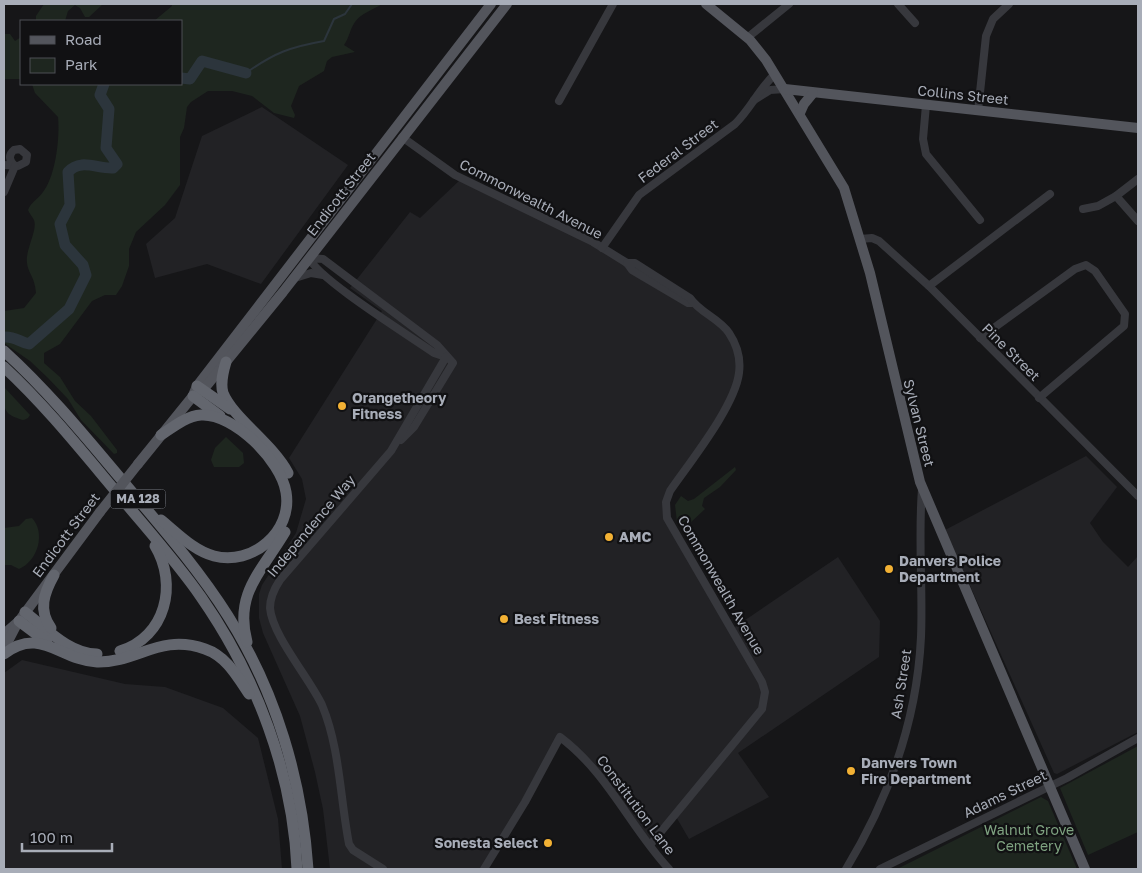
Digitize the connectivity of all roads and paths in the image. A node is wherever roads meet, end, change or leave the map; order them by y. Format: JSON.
{"nodes":[{"id":1,"x":613,"y":4,"type":"edge"},
{"id":2,"x":706,"y":4,"type":"edge"},
{"id":3,"x":789,"y":4,"type":"edge"},
{"id":4,"x":898,"y":4,"type":"edge"},
{"id":5,"x":1009,"y":4,"type":"edge"},
{"id":6,"x":499,"y":5,"type":"edge"},
{"id":7,"x":915,"y":23,"type":"dead end"},
{"id":8,"x":747,"y":38,"type":"junction"},
{"id":9,"x":775,"y":74,"type":"junction"},
{"id":10,"x":785,"y":89,"type":"junction"},
{"id":11,"x":813,"y":93,"type":"junction"},
{"id":12,"x":754,"y":100,"type":"junction"},
{"id":13,"x":559,"y":101,"type":"dead end"},
{"id":14,"x":926,"y":105,"type":"junction"},
{"id":15,"x":978,"y":111,"type":"junction"},
{"id":16,"x":800,"y":113,"type":"junction"},
{"id":17,"x":1138,"y":128,"type":"edge"},
{"id":18,"x":398,"y":134,"type":"junction"},
{"id":19,"x":4,"y":165,"type":"edge"},
{"id":20,"x":1138,"y":179,"type":"edge"},
{"id":21,"x":4,"y":192,"type":"edge"},
{"id":22,"x":1050,"y":194,"type":"dead end"},
{"id":23,"x":1116,"y":196,"type":"junction"},
{"id":24,"x":1083,"y":209,"type":"dead end"},
{"id":25,"x":980,"y":220,"type":"dead end"},
{"id":26,"x":1138,"y":221,"type":"edge"},
{"id":27,"x":860,"y":239,"type":"junction"},
{"id":28,"x":602,"y":248,"type":"junction"},
{"id":29,"x":305,"y":255,"type":"junction"},
{"id":30,"x":324,"y":276,"type":"junction"},
{"id":31,"x":292,"y":280,"type":"junction"},
{"id":32,"x":929,"y":286,"type":"junction"},
{"id":33,"x":980,"y":338,"type":"junction"},
{"id":34,"x":4,"y":352,"type":"edge"},
{"id":35,"x":446,"y":357,"type":"junction"},
{"id":36,"x":226,"y":362,"type":"junction"},
{"id":37,"x":4,"y":367,"type":"edge"},
{"id":38,"x":197,"y":391,"type":"junction"},
{"id":39,"x":1039,"y":398,"type":"junction"},
{"id":40,"x":240,"y":416,"type":"junction"},
{"id":41,"x":226,"y":420,"type":"junction"},
{"id":42,"x":161,"y":435,"type":"junction"},
{"id":43,"x":395,"y":445,"type":"junction"},
{"id":44,"x":922,"y":489,"type":"junction"},
{"id":45,"x":1137,"y":493,"type":"edge"},
{"id":46,"x":145,"y":507,"type":"junction"},
{"id":47,"x":137,"y":517,"type":"junction"},
{"id":48,"x":54,"y":575,"type":"junction"},
{"id":49,"x":22,"y":616,"type":"junction"},
{"id":50,"x":4,"y":634,"type":"edge"},
{"id":51,"x":59,"y":645,"type":"junction"},
{"id":52,"x":4,"y":649,"type":"edge"},
{"id":53,"x":4,"y":654,"type":"edge"},
{"id":54,"x":252,"y":660,"type":"junction"},
{"id":55,"x":262,"y":713,"type":"junction"},
{"id":56,"x":1138,"y":738,"type":"edge"},
{"id":57,"x":1049,"y":786,"type":"junction"},
{"id":58,"x":650,"y":845,"type":"junction"},
{"id":59,"x":297,"y":869,"type":"edge"},
{"id":60,"x":308,"y":869,"type":"edge"},
{"id":61,"x":382,"y":869,"type":"edge"},
{"id":62,"x":484,"y":869,"type":"edge"},
{"id":63,"x":669,"y":869,"type":"edge"},
{"id":64,"x":847,"y":869,"type":"edge"},
{"id":65,"x":880,"y":869,"type":"edge"},
{"id":66,"x":1085,"y":869,"type":"edge"}],
"edges":[{"from":1,"to":13,"type":"street"},
{"from":2,"to":8,"type":"main road","name":"Sylvan Street"},
{"from":3,"to":8,"type":"street"},
{"from":4,"to":7,"type":"street"},
{"from":5,"to":15,"type":"street"},
{"from":6,"to":18,"type":"main road","name":"Endicott Street"},
{"from":8,"to":9,"type":"main road","name":"Sylvan Street"},
{"from":9,"to":10,"type":"main road","name":"Sylvan Street"},
{"from":9,"to":12,"type":"street","name":"Federal Street"},
{"from":10,"to":11,"type":"main road","name":"Collins Street"},
{"from":10,"to":12,"type":"street","name":"Federal Street"},
{"from":10,"to":16,"type":"main road","name":"Sylvan Street"},
{"from":11,"to":14,"type":"main road","name":"Collins Street"},
{"from":11,"to":16,"type":"main road"},
{"from":12,"to":28,"type":"street","name":"Federal Street"},
{"from":14,"to":15,"type":"main road","name":"Collins Street"},
{"from":14,"to":25,"type":"street"},
{"from":15,"to":17,"type":"main road","name":"Collins Street"},
{"from":16,"to":27,"type":"main road","name":"Sylvan Street"},
{"from":18,"to":28,"type":"street","name":"Commonwealth Avenue"},
{"from":18,"to":29,"type":"main road","name":"Endicott Street"},
{"from":19,"to":21,"type":"street"},
{"from":20,"to":23,"type":"street"},
{"from":22,"to":32,"type":"street"},
{"from":23,"to":24,"type":"street"},
{"from":23,"to":26,"type":"street"},
{"from":27,"to":32,"type":"street","name":"Pine Street"},
{"from":27,"to":44,"type":"main road","name":"Sylvan Street"},
{"from":28,"to":58,"type":"street","name":"Commonwealth Avenue"},
{"from":29,"to":30,"type":"street","name":"Independence Way"},
{"from":29,"to":31,"type":"main road","name":"Endicott Street"},
{"from":29,"to":35,"type":"street","name":"Independence Way"},
{"from":29,"to":38,"type":"main road","name":"Endicott Street"},
{"from":30,"to":31,"type":"street"},
{"from":30,"to":35,"type":"street","name":"Independence Way"},
{"from":31,"to":36,"type":"main road","name":"Endicott Street"},
{"from":32,"to":33,"type":"street","name":"Pine Street"},
{"from":33,"to":39,"type":"street","name":"Pine Street"},
{"from":33,"to":39,"type":"street"},
{"from":34,"to":46,"type":"highway","number":"MA 128"},
{"from":35,"to":43,"type":"street","name":"Independence Way"},
{"from":35,"to":43,"type":"street","name":"Independence Way"},
{"from":36,"to":38,"type":"main road","name":"Endicott Street"},
{"from":36,"to":40,"type":"highway"},
{"from":37,"to":47,"type":"highway","number":"MA 128"},
{"from":38,"to":40,"type":"highway"},
{"from":38,"to":41,"type":"highway"},
{"from":38,"to":42,"type":"main road","name":"Endicott Street"},
{"from":39,"to":45,"type":"street","name":"Pine Street"},
{"from":40,"to":54,"type":"highway"},
{"from":41,"to":42,"type":"highway"},
{"from":41,"to":46,"type":"highway"},
{"from":42,"to":48,"type":"main road","name":"Endicott Street","bridge":true},
{"from":43,"to":61,"type":"street","name":"Independence Way"},
{"from":44,"to":57,"type":"main road","name":"Sylvan Street"},
{"from":44,"to":64,"type":"street","name":"Ash Street"},
{"from":46,"to":54,"type":"highway","number":"MA 128"},
{"from":47,"to":51,"type":"highway"},
{"from":47,"to":55,"type":"highway","number":"MA 128"},
{"from":48,"to":49,"type":"main road","name":"Endicott Street"},
{"from":48,"to":51,"type":"highway"},
{"from":49,"to":50,"type":"main road","name":"Endicott Street"},
{"from":49,"to":51,"type":"highway"},
{"from":49,"to":52,"type":"main road","name":"Endicott Street"},
{"from":51,"to":53,"type":"highway"},
{"from":51,"to":55,"type":"highway"},
{"from":54,"to":60,"type":"highway","number":"MA 128"},
{"from":55,"to":59,"type":"highway","number":"MA 128"},
{"from":56,"to":57,"type":"street","name":"Adams Street"},
{"from":57,"to":65,"type":"street","name":"Adams Street"},
{"from":57,"to":66,"type":"main road","name":"Sylvan Street"},
{"from":58,"to":62,"type":"street","name":"Constitution Lane"},
{"from":58,"to":63,"type":"street","name":"Constitution Lane"}]}
